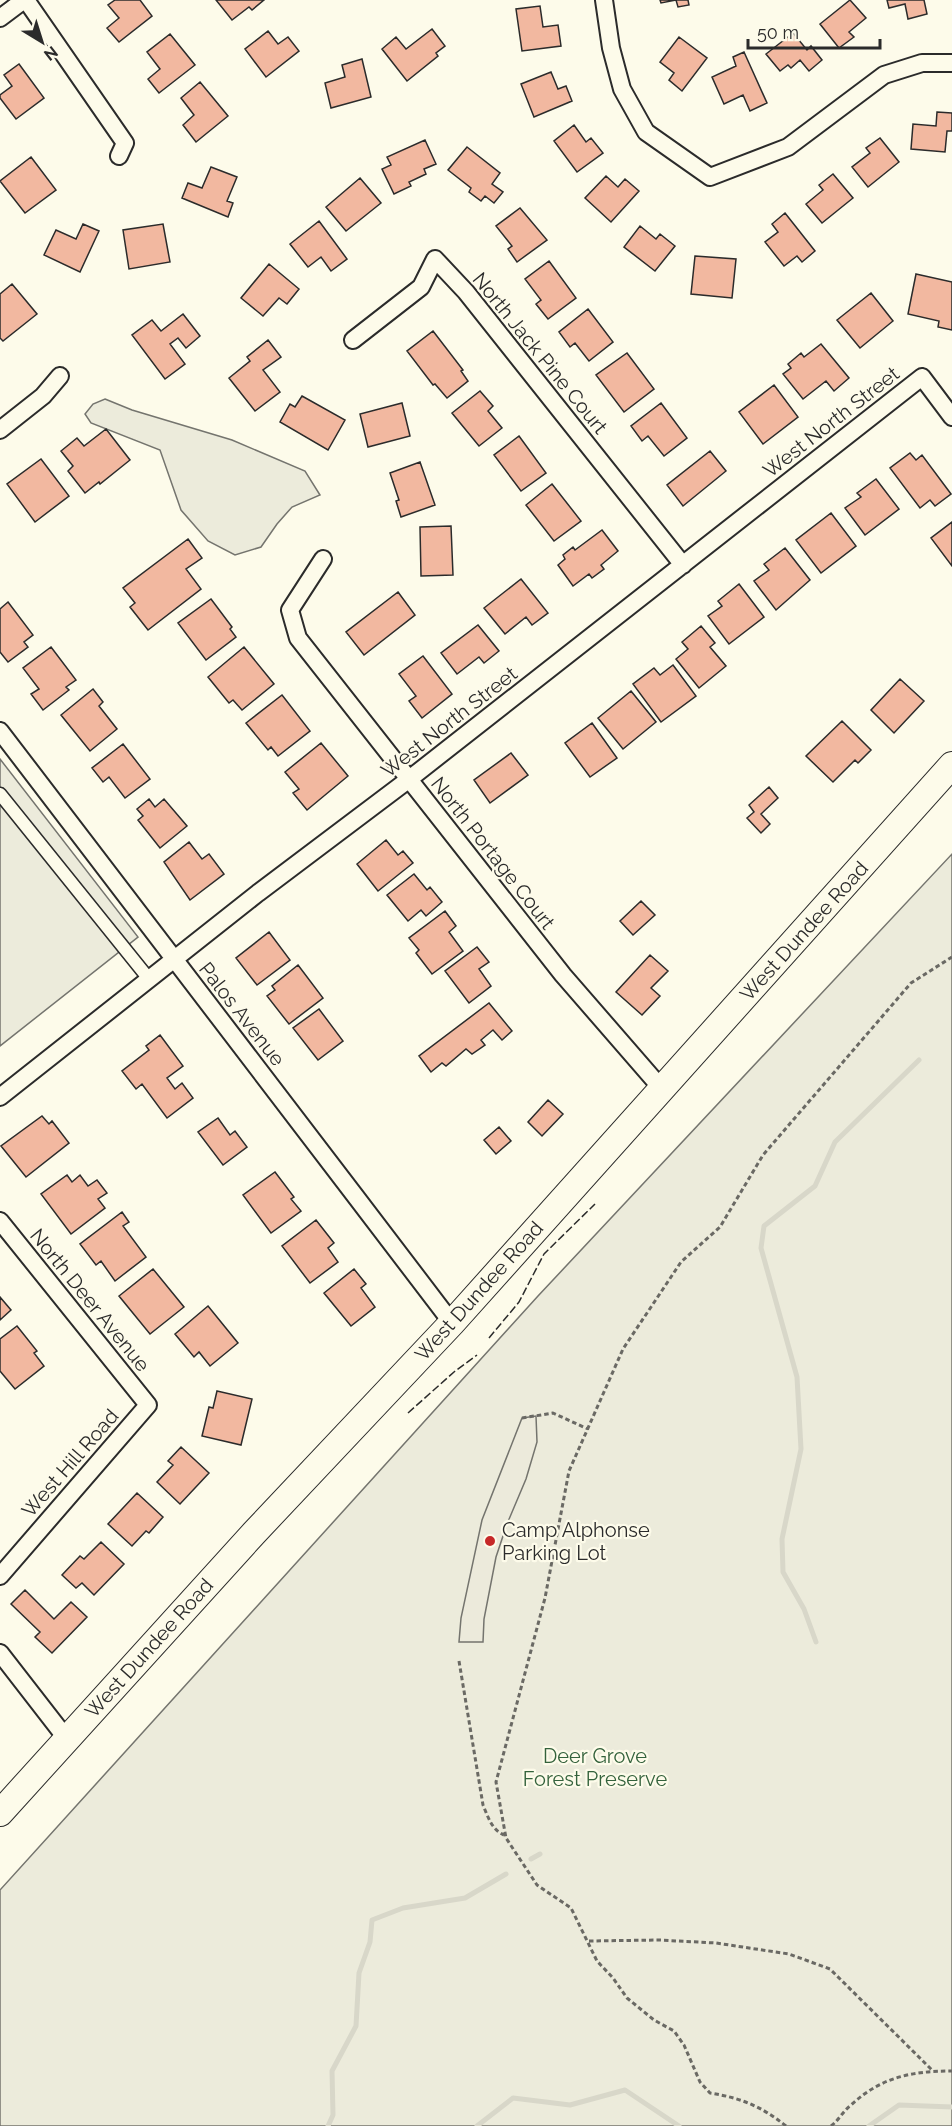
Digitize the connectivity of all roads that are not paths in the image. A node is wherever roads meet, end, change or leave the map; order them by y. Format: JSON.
{"nodes":[{"id":1,"x":25,"y":0,"type":"edge"},
{"id":2,"x":604,"y":0,"type":"edge"},
{"id":3,"x":0,"y":18,"type":"edge"},
{"id":4,"x":952,"y":63,"type":"edge"},
{"id":5,"x":119,"y":156,"type":"dead end"},
{"id":6,"x":353,"y":340,"type":"dead end"},
{"id":7,"x":60,"y":376,"type":"dead end"},
{"id":8,"x":952,"y":417,"type":"edge"},
{"id":9,"x":0,"y":430,"type":"edge"},
{"id":10,"x":323,"y":559,"type":"dead end"},
{"id":11,"x":683,"y":565,"type":"junction"},
{"id":12,"x":0,"y":731,"type":"edge"},
{"id":13,"x":952,"y":765,"type":"edge"},
{"id":14,"x":408,"y":780,"type":"junction"},
{"id":15,"x":0,"y":794,"type":"edge"},
{"id":16,"x":172,"y":960,"type":"junction"},
{"id":17,"x":149,"y":979,"type":"junction"},
{"id":18,"x":662,"y":1089,"type":"junction"},
{"id":19,"x":0,"y":1096,"type":"edge"},
{"id":20,"x":0,"y":1221,"type":"edge"},
{"id":21,"x":452,"y":1323,"type":"junction"},
{"id":22,"x":147,"y":1405,"type":"joint"},
{"id":23,"x":0,"y":1576,"type":"edge"},
{"id":24,"x":0,"y":1653,"type":"edge"},
{"id":25,"x":66,"y":1738,"type":"junction"},
{"id":26,"x":0,"y":1813,"type":"edge"}],
"edges":[{"from":1,"to":3,"type":"street"},
{"from":1,"to":5,"type":"street"},
{"from":2,"to":4,"type":"street"},
{"from":6,"to":11,"type":"street","name":"North Jack Pine Court"},
{"from":7,"to":9,"type":"street"},
{"from":8,"to":11,"type":"street","name":"West North Street"},
{"from":10,"to":14,"type":"street","name":"North Portage Court"},
{"from":11,"to":14,"type":"street","name":"West North Street"},
{"from":12,"to":16,"type":"street","name":"Palos Avenue"},
{"from":13,"to":18,"type":"main road","name":"West Dundee Road"},
{"from":14,"to":16,"type":"street","name":"West North Street"},
{"from":14,"to":18,"type":"street","name":"North Portage Court"},
{"from":15,"to":17,"type":"street"},
{"from":16,"to":17,"type":"street","name":"West North Street"},
{"from":16,"to":21,"type":"street","name":"Palos Avenue"},
{"from":17,"to":19,"type":"street","name":"West North Street"},
{"from":18,"to":21,"type":"main road","name":"West Dundee Road"},
{"from":20,"to":22,"type":"street","name":"North Deer Avenue"},
{"from":21,"to":25,"type":"main road","name":"West Dundee Road"},
{"from":22,"to":23,"type":"street","name":"West Hill Road"},
{"from":24,"to":25,"type":"street"},
{"from":25,"to":26,"type":"main road","name":"West Dundee Road"}]}
